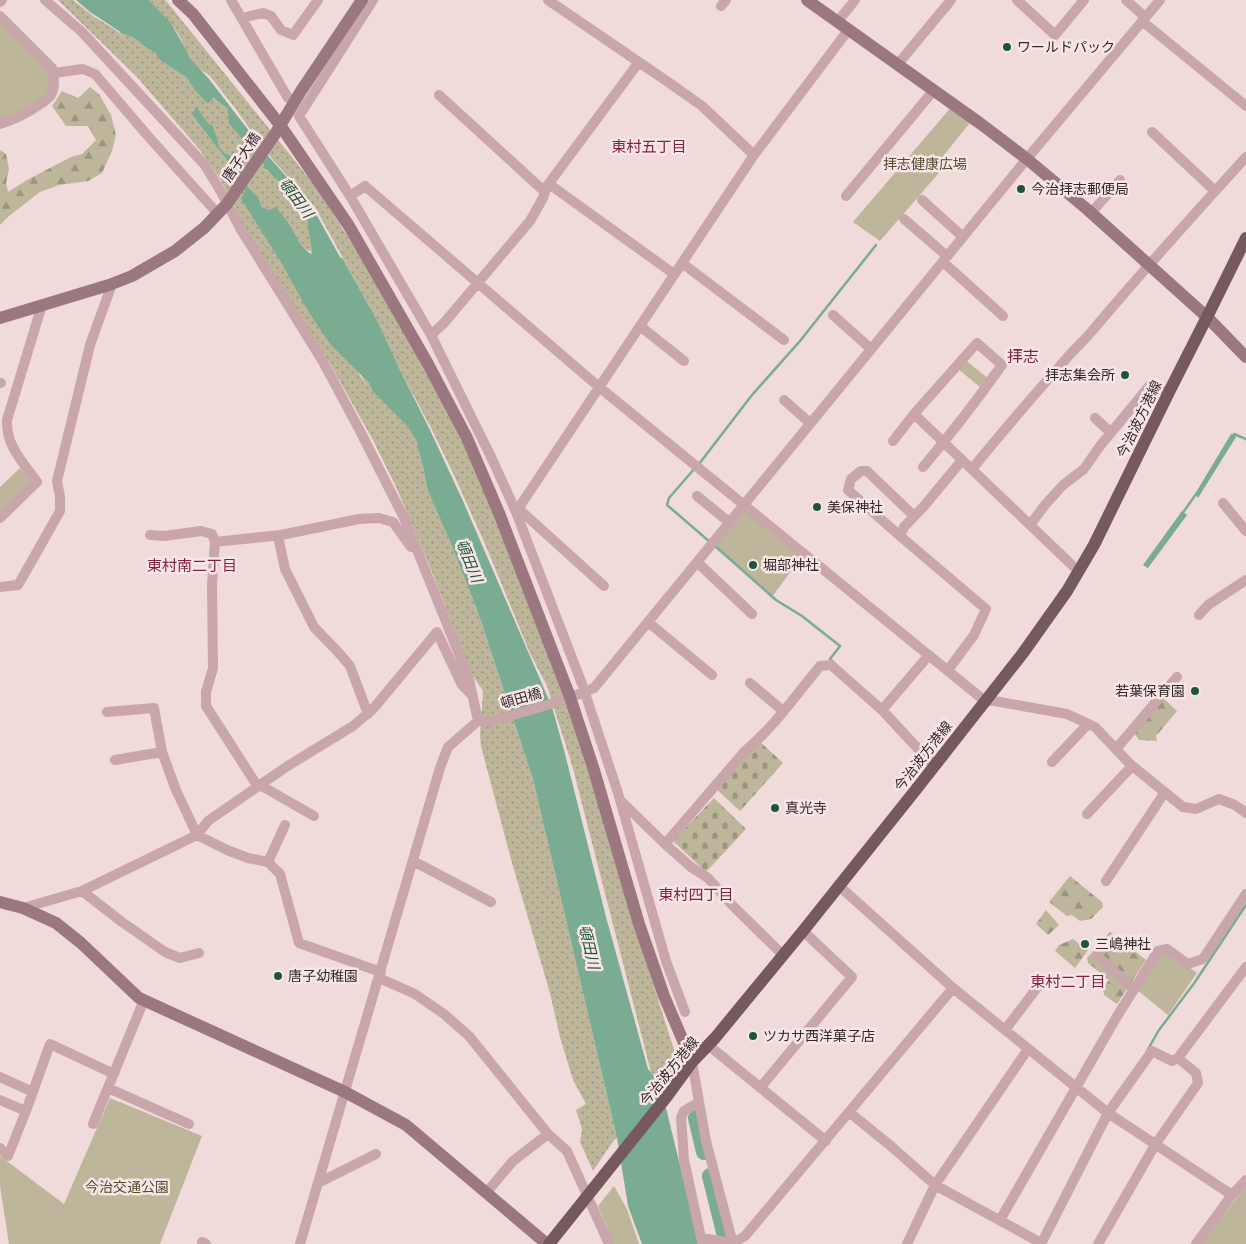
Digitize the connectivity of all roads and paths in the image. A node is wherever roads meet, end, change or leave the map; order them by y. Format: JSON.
{"nodes":[{"id":1,"x":45,"y":0,"type":"edge"},
{"id":2,"x":178,"y":0,"type":"edge"},
{"id":3,"x":231,"y":0,"type":"edge"},
{"id":4,"x":318,"y":0,"type":"edge"},
{"id":5,"x":362,"y":0,"type":"edge"},
{"id":6,"x":373,"y":0,"type":"edge"},
{"id":7,"x":548,"y":0,"type":"edge"},
{"id":8,"x":807,"y":0,"type":"edge"},
{"id":9,"x":856,"y":0,"type":"edge"},
{"id":10,"x":951,"y":0,"type":"edge"},
{"id":11,"x":1017,"y":0,"type":"edge"},
{"id":12,"x":1084,"y":0,"type":"edge"},
{"id":13,"x":1126,"y":0,"type":"edge"},
{"id":14,"x":1160,"y":0,"type":"edge"},
{"id":15,"x":0,"y":16,"type":"edge"},
{"id":16,"x":242,"y":18,"type":"junction"},
{"id":17,"x":1144,"y":19,"type":"junction"},
{"id":18,"x":838,"y":21,"type":"junction"},
{"id":19,"x":849,"y":29,"type":"junction"},
{"id":20,"x":640,"y":62,"type":"junction"},
{"id":21,"x":898,"y":64,"type":"junction"},
{"id":22,"x":54,"y":73,"type":"junction"},
{"id":23,"x":934,"y":90,"type":"junction"},
{"id":24,"x":440,"y":95,"type":"dead end"},
{"id":25,"x":288,"y":98,"type":"dead end"},
{"id":26,"x":1246,"y":106,"type":"edge"},
{"id":27,"x":0,"y":124,"type":"edge"},
{"id":28,"x":278,"y":129,"type":"junction"},
{"id":29,"x":1152,"y":132,"type":"dead end"},
{"id":30,"x":754,"y":155,"type":"junction"},
{"id":31,"x":1246,"y":157,"type":"edge"},
{"id":32,"x":1027,"y":159,"type":"junction"},
{"id":33,"x":1120,"y":180,"type":"dead end"},
{"id":34,"x":547,"y":188,"type":"junction"},
{"id":35,"x":1214,"y":191,"type":"junction"},
{"id":36,"x":350,"y":196,"type":"junction"},
{"id":37,"x":846,"y":196,"type":"dead end"},
{"id":38,"x":922,"y":200,"type":"dead end"},
{"id":39,"x":230,"y":201,"type":"junction"},
{"id":40,"x":218,"y":214,"type":"junction"},
{"id":41,"x":1092,"y":214,"type":"junction"},
{"id":42,"x":904,"y":219,"type":"dead end"},
{"id":43,"x":963,"y":237,"type":"junction"},
{"id":44,"x":1246,"y":238,"type":"edge"},
{"id":45,"x":945,"y":259,"type":"junction"},
{"id":46,"x":682,"y":263,"type":"junction"},
{"id":47,"x":1149,"y":265,"type":"junction"},
{"id":48,"x":674,"y":274,"type":"junction"},
{"id":49,"x":478,"y":283,"type":"junction"},
{"id":50,"x":112,"y":284,"type":"junction"},
{"id":51,"x":42,"y":305,"type":"junction"},
{"id":52,"x":833,"y":315,"type":"dead end"},
{"id":53,"x":1003,"y":316,"type":"dead end"},
{"id":54,"x":1207,"y":317,"type":"junction"},
{"id":55,"x":0,"y":318,"type":"edge"},
{"id":56,"x":640,"y":326,"type":"junction"},
{"id":57,"x":431,"y":335,"type":"junction"},
{"id":58,"x":784,"y":340,"type":"dead end"},
{"id":59,"x":871,"y":349,"type":"junction"},
{"id":60,"x":1246,"y":357,"type":"edge"},
{"id":61,"x":684,"y":362,"type":"dead end"},
{"id":62,"x":599,"y":387,"type":"junction"},
{"id":63,"x":1168,"y":394,"type":"junction"},
{"id":64,"x":784,"y":400,"type":"dead end"},
{"id":65,"x":914,"y":414,"type":"junction"},
{"id":66,"x":1095,"y":418,"type":"dead end"},
{"id":67,"x":810,"y":423,"type":"junction"},
{"id":68,"x":1111,"y":433,"type":"junction"},
{"id":69,"x":892,"y":441,"type":"dead end"},
{"id":70,"x":944,"y":442,"type":"junction"},
{"id":71,"x":962,"y":460,"type":"junction"},
{"id":72,"x":923,"y":467,"type":"dead end"},
{"id":73,"x":972,"y":469,"type":"junction"},
{"id":74,"x":697,"y":496,"type":"dead end"},
{"id":75,"x":1223,"y":503,"type":"dead end"},
{"id":76,"x":744,"y":504,"type":"junction"},
{"id":77,"x":521,"y":511,"type":"junction"},
{"id":78,"x":914,"y":516,"type":"junction"},
{"id":79,"x":0,"y":518,"type":"edge"},
{"id":80,"x":729,"y":522,"type":"junction"},
{"id":81,"x":1030,"y":525,"type":"junction"},
{"id":82,"x":1246,"y":531,"type":"edge"},
{"id":83,"x":150,"y":535,"type":"dead end"},
{"id":84,"x":278,"y":536,"type":"junction"},
{"id":85,"x":525,"y":536,"type":"junction"},
{"id":86,"x":900,"y":536,"type":"junction"},
{"id":87,"x":215,"y":542,"type":"junction"},
{"id":88,"x":422,"y":562,"type":"junction"},
{"id":89,"x":696,"y":562,"type":"junction"},
{"id":90,"x":1080,"y":571,"type":"junction"},
{"id":91,"x":1246,"y":580,"type":"edge"},
{"id":92,"x":604,"y":586,"type":"dead end"},
{"id":93,"x":0,"y":587,"type":"edge"},
{"id":94,"x":752,"y":614,"type":"dead end"},
{"id":95,"x":1199,"y":615,"type":"dead end"},
{"id":96,"x":648,"y":622,"type":"junction"},
{"id":97,"x":929,"y":655,"type":"junction"},
{"id":98,"x":948,"y":670,"type":"junction"},
{"id":99,"x":712,"y":675,"type":"dead end"},
{"id":100,"x":1177,"y":677,"type":"dead end"},
{"id":101,"x":750,"y":683,"type":"dead end"},
{"id":102,"x":582,"y":684,"type":"dead end"},
{"id":103,"x":472,"y":695,"type":"junction"},
{"id":104,"x":586,"y":696,"type":"dead end"},
{"id":105,"x":565,"y":699,"type":"junction"},
{"id":106,"x":985,"y":701,"type":"junction"},
{"id":107,"x":882,"y":710,"type":"junction"},
{"id":108,"x":783,"y":711,"type":"junction"},
{"id":109,"x":107,"y":712,"type":"dead end"},
{"id":110,"x":368,"y":714,"type":"junction"},
{"id":111,"x":483,"y":722,"type":"junction"},
{"id":112,"x":1088,"y":724,"type":"junction"},
{"id":113,"x":1116,"y":749,"type":"junction"},
{"id":114,"x":162,"y":752,"type":"junction"},
{"id":115,"x":115,"y":760,"type":"dead end"},
{"id":116,"x":1052,"y":762,"type":"dead end"},
{"id":117,"x":934,"y":766,"type":"junction"},
{"id":118,"x":1132,"y":766,"type":"junction"},
{"id":119,"x":259,"y":786,"type":"junction"},
{"id":120,"x":1165,"y":792,"type":"junction"},
{"id":121,"x":620,"y":800,"type":"junction"},
{"id":122,"x":1246,"y":813,"type":"edge"},
{"id":123,"x":1087,"y":814,"type":"dead end"},
{"id":124,"x":314,"y":816,"type":"dead end"},
{"id":125,"x":285,"y":825,"type":"dead end"},
{"id":126,"x":198,"y":835,"type":"junction"},
{"id":127,"x":665,"y":844,"type":"junction"},
{"id":128,"x":413,"y":861,"type":"junction"},
{"id":129,"x":268,"y":862,"type":"junction"},
{"id":130,"x":1106,"y":881,"type":"dead end"},
{"id":131,"x":838,"y":885,"type":"junction"},
{"id":132,"x":82,"y":891,"type":"junction"},
{"id":133,"x":1246,"y":894,"type":"edge"},
{"id":134,"x":0,"y":902,"type":"edge"},
{"id":135,"x":491,"y":902,"type":"dead end"},
{"id":136,"x":23,"y":908,"type":"junction"},
{"id":137,"x":803,"y":931,"type":"junction"},
{"id":138,"x":199,"y":953,"type":"dead end"},
{"id":139,"x":783,"y":955,"type":"junction"},
{"id":140,"x":1097,"y":956,"type":"dead end"},
{"id":141,"x":1246,"y":967,"type":"edge"},
{"id":142,"x":380,"y":974,"type":"junction"},
{"id":143,"x":1039,"y":985,"type":"dead end"},
{"id":144,"x":953,"y":988,"type":"junction"},
{"id":145,"x":1134,"y":989,"type":"junction"},
{"id":146,"x":144,"y":1000,"type":"junction"},
{"id":147,"x":685,"y":1012,"type":"dead end"},
{"id":148,"x":1004,"y":1030,"type":"junction"},
{"id":149,"x":708,"y":1046,"type":"junction"},
{"id":150,"x":1028,"y":1049,"type":"junction"},
{"id":151,"x":1178,"y":1058,"type":"junction"},
{"id":152,"x":692,"y":1062,"type":"junction"},
{"id":153,"x":114,"y":1074,"type":"junction"},
{"id":154,"x":0,"y":1077,"type":"edge"},
{"id":155,"x":108,"y":1088,"type":"junction"},
{"id":156,"x":760,"y":1088,"type":"junction"},
{"id":157,"x":1076,"y":1088,"type":"junction"},
{"id":158,"x":33,"y":1092,"type":"junction"},
{"id":159,"x":345,"y":1092,"type":"junction"},
{"id":160,"x":0,"y":1100,"type":"edge"},
{"id":161,"x":699,"y":1102,"type":"junction"},
{"id":162,"x":26,"y":1111,"type":"junction"},
{"id":163,"x":849,"y":1112,"type":"junction"},
{"id":164,"x":1108,"y":1113,"type":"junction"},
{"id":165,"x":93,"y":1124,"type":"dead end"},
{"id":166,"x":189,"y":1124,"type":"dead end"},
{"id":167,"x":548,"y":1134,"type":"junction"},
{"id":168,"x":826,"y":1141,"type":"junction"},
{"id":169,"x":1156,"y":1145,"type":"junction"},
{"id":170,"x":0,"y":1148,"type":"edge"},
{"id":171,"x":376,"y":1154,"type":"dead end"},
{"id":172,"x":1246,"y":1180,"type":"edge"},
{"id":173,"x":318,"y":1183,"type":"junction"},
{"id":174,"x":935,"y":1185,"type":"junction"},
{"id":175,"x":486,"y":1193,"type":"junction"},
{"id":176,"x":1232,"y":1195,"type":"junction"},
{"id":177,"x":588,"y":1196,"type":"junction"},
{"id":178,"x":1000,"y":1220,"type":"junction"},
{"id":179,"x":702,"y":1241,"type":"edge"},
{"id":180,"x":300,"y":1244,"type":"edge"},
{"id":181,"x":548,"y":1244,"type":"edge"},
{"id":182,"x":609,"y":1244,"type":"edge"},
{"id":183,"x":733,"y":1244,"type":"edge"},
{"id":184,"x":907,"y":1244,"type":"edge"},
{"id":185,"x":1041,"y":1244,"type":"edge"},
{"id":186,"x":1098,"y":1244,"type":"edge"},
{"id":187,"x":1196,"y":1244,"type":"edge"}],
"edges":[{"from":1,"to":39,"type":"street"},
{"from":2,"to":28,"type":"street"},
{"from":3,"to":16,"type":"street"},
{"from":4,"to":16,"type":"street"},
{"from":5,"to":28,"type":"street","name":"唐子大橋"},
{"from":6,"to":36,"type":"street"},
{"from":7,"to":20,"type":"street"},
{"from":8,"to":18,"type":"street"},
{"from":9,"to":18,"type":"street"},
{"from":10,"to":21,"type":"street"},
{"from":11,"to":12,"type":"street"},
{"from":13,"to":17,"type":"street"},
{"from":14,"to":17,"type":"street","name":"頓田橋"},
{"from":15,"to":22,"type":"street"},
{"from":16,"to":25,"type":"street"},
{"from":17,"to":26,"type":"street"},
{"from":17,"to":32,"type":"street","name":"頓田橋"},
{"from":18,"to":19,"type":"street"},
{"from":19,"to":21,"type":"street"},
{"from":19,"to":30,"type":"street"},
{"from":20,"to":30,"type":"street"},
{"from":20,"to":34,"type":"street"},
{"from":21,"to":23,"type":"street"},
{"from":22,"to":27,"type":"street"},
{"from":22,"to":40,"type":"street"},
{"from":23,"to":32,"type":"street"},
{"from":23,"to":37,"type":"street"},
{"from":24,"to":34,"type":"street"},
{"from":28,"to":39,"type":"street","name":"唐子大橋"},
{"from":28,"to":105,"type":"street"},
{"from":29,"to":35,"type":"street"},
{"from":30,"to":46,"type":"street"},
{"from":31,"to":35,"type":"street"},
{"from":32,"to":41,"type":"street"},
{"from":32,"to":43,"type":"street","name":"頓田橋"},
{"from":33,"to":41,"type":"street"},
{"from":34,"to":48,"type":"street"},
{"from":34,"to":49,"type":"street"},
{"from":35,"to":47,"type":"street"},
{"from":36,"to":49,"type":"street"},
{"from":36,"to":57,"type":"street"},
{"from":38,"to":43,"type":"street"},
{"from":39,"to":40,"type":"street","name":"唐子大橋"},
{"from":39,"to":88,"type":"street"},
{"from":40,"to":50,"type":"street","name":"唐子大橋"},
{"from":41,"to":47,"type":"street"},
{"from":42,"to":45,"type":"street"},
{"from":43,"to":45,"type":"street","name":"頓田橋"},
{"from":44,"to":54,"type":"main road","name":"今治波方港線"},
{"from":45,"to":53,"type":"street"},
{"from":45,"to":59,"type":"street","name":"頓田橋"},
{"from":46,"to":48,"type":"street"},
{"from":46,"to":58,"type":"street"},
{"from":47,"to":54,"type":"street"},
{"from":47,"to":73,"type":"street"},
{"from":48,"to":56,"type":"street"},
{"from":49,"to":57,"type":"street"},
{"from":49,"to":62,"type":"street"},
{"from":50,"to":51,"type":"street","name":"唐子大橋"},
{"from":50,"to":93,"type":"street"},
{"from":51,"to":55,"type":"street","name":"唐子大橋"},
{"from":51,"to":79,"type":"street"},
{"from":52,"to":59,"type":"street"},
{"from":54,"to":60,"type":"street"},
{"from":54,"to":63,"type":"main road","name":"今治波方港線"},
{"from":56,"to":61,"type":"street"},
{"from":56,"to":62,"type":"street"},
{"from":57,"to":85,"type":"street"},
{"from":59,"to":67,"type":"street","name":"頓田橋"},
{"from":62,"to":76,"type":"street"},
{"from":62,"to":77,"type":"street"},
{"from":63,"to":68,"type":"street"},
{"from":63,"to":90,"type":"main road","name":"今治波方港線"},
{"from":64,"to":67,"type":"street"},
{"from":65,"to":69,"type":"street"},
{"from":65,"to":70,"type":"street"},
{"from":65,"to":70,"type":"street"},
{"from":66,"to":68,"type":"street"},
{"from":67,"to":76,"type":"street","name":"頓田橋"},
{"from":68,"to":81,"type":"street"},
{"from":70,"to":71,"type":"street"},
{"from":70,"to":72,"type":"street"},
{"from":71,"to":73,"type":"street"},
{"from":71,"to":78,"type":"street"},
{"from":73,"to":81,"type":"street"},
{"from":74,"to":80,"type":"street"},
{"from":75,"to":82,"type":"street"},
{"from":76,"to":80,"type":"street","name":"頓田橋"},
{"from":76,"to":97,"type":"street"},
{"from":77,"to":85,"type":"street"},
{"from":77,"to":92,"type":"street"},
{"from":78,"to":86,"type":"street"},
{"from":78,"to":86,"type":"street"},
{"from":80,"to":89,"type":"street","name":"頓田橋"},
{"from":81,"to":90,"type":"street"},
{"from":83,"to":87,"type":"street"},
{"from":84,"to":87,"type":"street"},
{"from":84,"to":88,"type":"street"},
{"from":84,"to":110,"type":"street"},
{"from":85,"to":102,"type":"street"},
{"from":86,"to":98,"type":"street"},
{"from":87,"to":119,"type":"street"},
{"from":88,"to":103,"type":"street"},
{"from":89,"to":94,"type":"street"},
{"from":89,"to":96,"type":"street","name":"頓田橋"},
{"from":90,"to":106,"type":"main road","name":"今治波方港線"},
{"from":91,"to":95,"type":"street"},
{"from":96,"to":99,"type":"street"},
{"from":96,"to":105,"type":"street","name":"頓田橋"},
{"from":97,"to":98,"type":"street"},
{"from":97,"to":107,"type":"street"},
{"from":98,"to":106,"type":"street"},
{"from":100,"to":113,"type":"street"},
{"from":101,"to":108,"type":"street"},
{"from":103,"to":110,"type":"street"},
{"from":103,"to":111,"type":"street"},
{"from":104,"to":121,"type":"street"},
{"from":105,"to":111,"type":"street","name":"頓田橋"},
{"from":105,"to":152,"type":"street"},
{"from":106,"to":112,"type":"street"},
{"from":106,"to":117,"type":"main road","name":"今治波方港線"},
{"from":107,"to":108,"type":"street"},
{"from":107,"to":117,"type":"street"},
{"from":108,"to":127,"type":"street"},
{"from":109,"to":114,"type":"street"},
{"from":110,"to":119,"type":"street"},
{"from":111,"to":128,"type":"street"},
{"from":112,"to":113,"type":"street"},
{"from":112,"to":116,"type":"street"},
{"from":113,"to":118,"type":"street"},
{"from":114,"to":115,"type":"street"},
{"from":114,"to":126,"type":"street"},
{"from":117,"to":131,"type":"main road","name":"今治波方港線"},
{"from":118,"to":120,"type":"street"},
{"from":118,"to":123,"type":"street"},
{"from":119,"to":124,"type":"street"},
{"from":119,"to":126,"type":"street"},
{"from":120,"to":122,"type":"street"},
{"from":120,"to":130,"type":"street"},
{"from":121,"to":127,"type":"street"},
{"from":121,"to":147,"type":"street"},
{"from":125,"to":129,"type":"street"},
{"from":126,"to":129,"type":"street"},
{"from":126,"to":132,"type":"street"},
{"from":127,"to":139,"type":"street"},
{"from":128,"to":135,"type":"street"},
{"from":128,"to":142,"type":"street"},
{"from":129,"to":142,"type":"street"},
{"from":131,"to":137,"type":"main road","name":"今治波方港線"},
{"from":131,"to":144,"type":"street"},
{"from":132,"to":136,"type":"street"},
{"from":132,"to":138,"type":"street"},
{"from":133,"to":145,"type":"street"},
{"from":134,"to":136,"type":"street"},
{"from":136,"to":146,"type":"street"},
{"from":137,"to":139,"type":"main road","name":"今治波方港線"},
{"from":137,"to":156,"type":"street"},
{"from":139,"to":149,"type":"main road","name":"今治波方港線"},
{"from":140,"to":145,"type":"street"},
{"from":141,"to":151,"type":"street"},
{"from":142,"to":159,"type":"street"},
{"from":142,"to":167,"type":"street"},
{"from":143,"to":148,"type":"street"},
{"from":144,"to":148,"type":"street"},
{"from":144,"to":163,"type":"street"},
{"from":145,"to":157,"type":"street"},
{"from":146,"to":153,"type":"street"},
{"from":146,"to":159,"type":"street"},
{"from":148,"to":150,"type":"street"},
{"from":149,"to":152,"type":"main road","name":"今治波方港線"},
{"from":149,"to":156,"type":"street"},
{"from":150,"to":157,"type":"street"},
{"from":150,"to":174,"type":"street"},
{"from":151,"to":164,"type":"street"},
{"from":151,"to":169,"type":"street"},
{"from":152,"to":161,"type":"street"},
{"from":152,"to":177,"type":"main road","name":"今治波方港線"},
{"from":153,"to":155,"type":"street"},
{"from":153,"to":158,"type":"street"},
{"from":154,"to":158,"type":"street"},
{"from":155,"to":165,"type":"street"},
{"from":155,"to":166,"type":"street"},
{"from":156,"to":168,"type":"street"},
{"from":157,"to":164,"type":"street"},
{"from":157,"to":178,"type":"street"},
{"from":158,"to":162,"type":"street"},
{"from":159,"to":173,"type":"street"},
{"from":159,"to":175,"type":"street"},
{"from":160,"to":162,"type":"street"},
{"from":161,"to":179,"type":"street"},
{"from":161,"to":183,"type":"street"},
{"from":162,"to":170,"type":"street"},
{"from":163,"to":168,"type":"street"},
{"from":163,"to":174,"type":"street"},
{"from":164,"to":169,"type":"street"},
{"from":164,"to":185,"type":"street"},
{"from":167,"to":175,"type":"street"},
{"from":167,"to":177,"type":"street"},
{"from":168,"to":183,"type":"street"},
{"from":169,"to":176,"type":"street"},
{"from":169,"to":186,"type":"street"},
{"from":171,"to":173,"type":"street"},
{"from":172,"to":176,"type":"street"},
{"from":173,"to":180,"type":"street"},
{"from":174,"to":178,"type":"street"},
{"from":174,"to":184,"type":"street"},
{"from":175,"to":181,"type":"street"},
{"from":176,"to":187,"type":"street"},
{"from":177,"to":181,"type":"main road","name":"今治波方港線"},
{"from":177,"to":182,"type":"street"},
{"from":178,"to":185,"type":"street"},
{"from":179,"to":183,"type":"street"}]}
